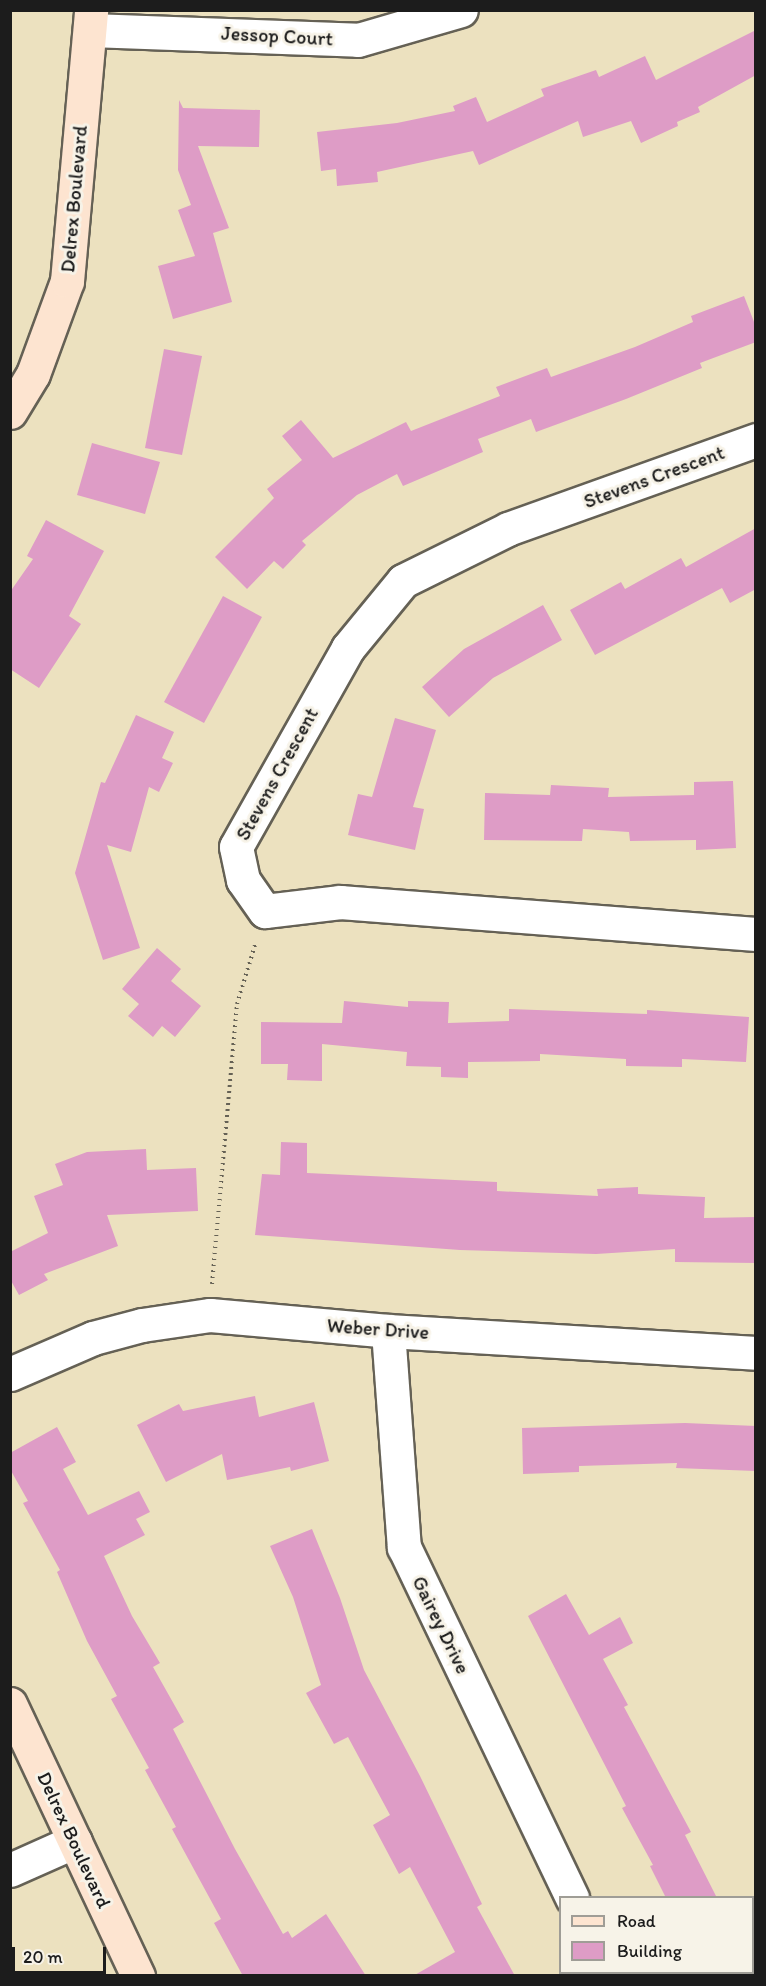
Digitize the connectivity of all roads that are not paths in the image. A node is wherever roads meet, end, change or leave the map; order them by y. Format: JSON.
{"nodes":[{"id":1,"x":461,"y":10,"type":"edge"},
{"id":2,"x":91,"y":20,"type":"edge"},
{"id":3,"x":10,"y":412,"type":"edge"},
{"id":4,"x":756,"y":440,"type":"edge"},
{"id":5,"x":756,"y":934,"type":"edge"},
{"id":6,"x":388,"y":1331,"type":"junction"},
{"id":7,"x":756,"y":1353,"type":"edge"},
{"id":8,"x":10,"y":1374,"type":"edge"},
{"id":9,"x":10,"y":1704,"type":"edge"},
{"id":10,"x":75,"y":1841,"type":"junction"},
{"id":11,"x":10,"y":1870,"type":"edge"},
{"id":12,"x":571,"y":1896,"type":"edge"},
{"id":13,"x":138,"y":1976,"type":"edge"}],
"edges":[{"from":1,"to":2,"type":"street","name":"Jessop Court"},
{"from":2,"to":3,"type":"street","name":"Delrex Boulevard"},
{"from":4,"to":5,"type":"street","name":"Stevens Crescent"},
{"from":6,"to":7,"type":"street","name":"Weber Drive"},
{"from":6,"to":8,"type":"street","name":"Weber Drive"},
{"from":6,"to":12,"type":"street","name":"Gairey Drive"},
{"from":9,"to":10,"type":"street","name":"Delrex Boulevard"},
{"from":10,"to":11,"type":"street"},
{"from":10,"to":13,"type":"street","name":"Delrex Boulevard"}]}
